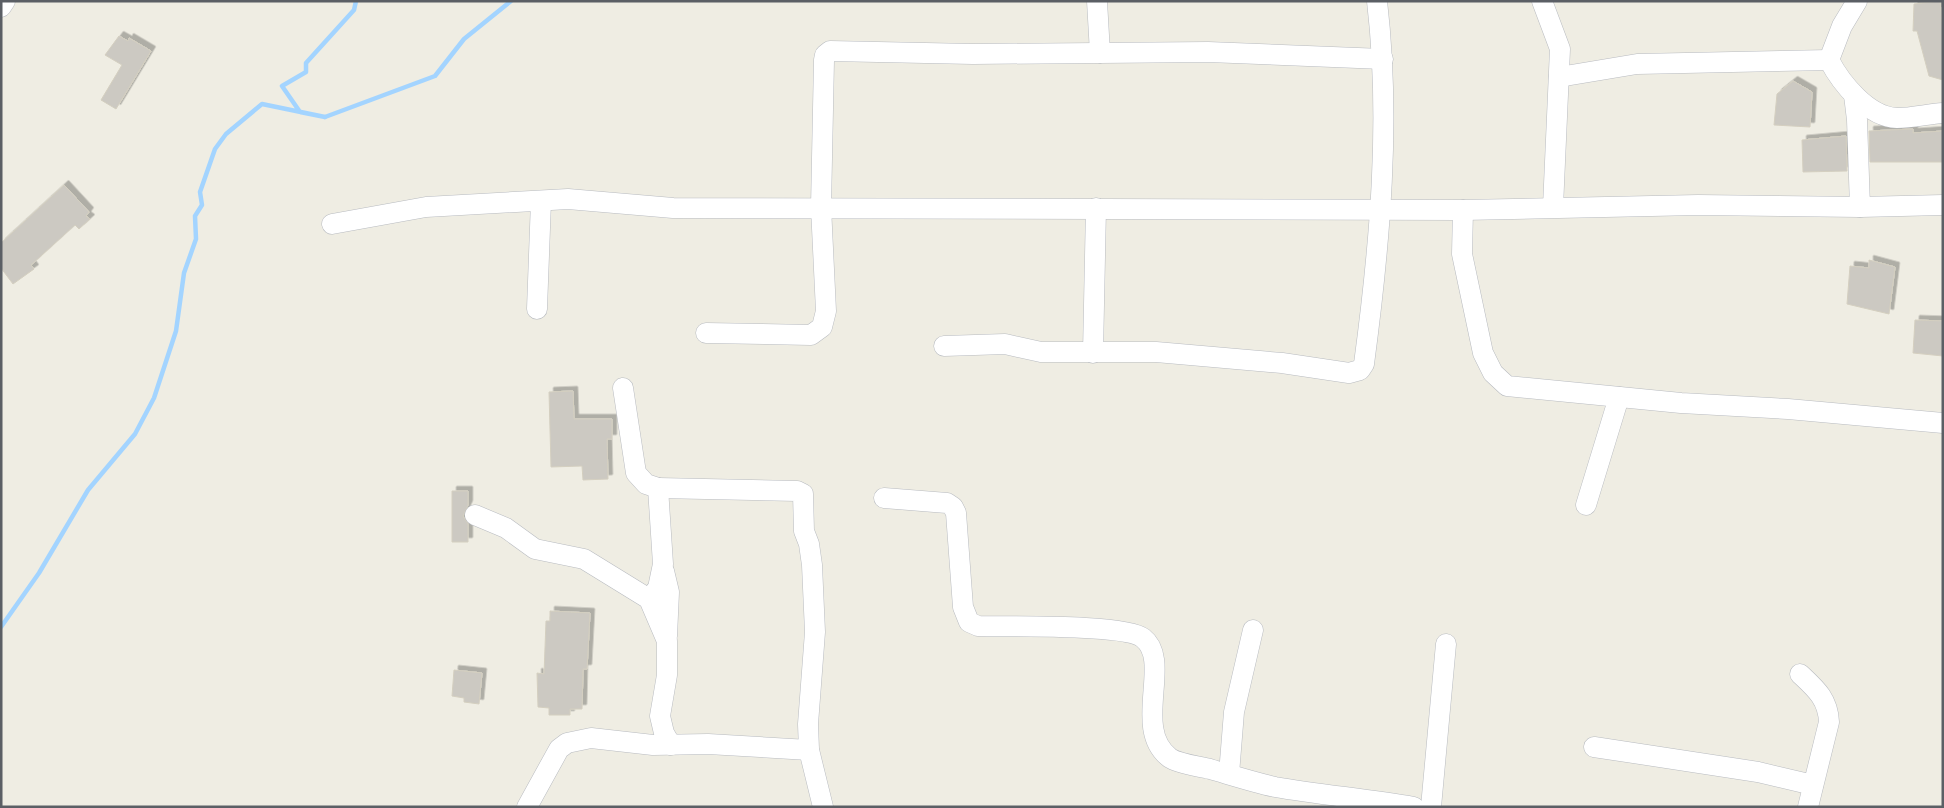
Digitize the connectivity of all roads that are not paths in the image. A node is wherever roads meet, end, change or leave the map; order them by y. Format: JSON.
{"nodes":[{"id":1,"x":5,"y":1,"type":"edge"},
{"id":2,"x":1097,"y":1,"type":"edge"},
{"id":3,"x":1377,"y":1,"type":"edge"},
{"id":4,"x":1542,"y":1,"type":"edge"},
{"id":5,"x":1856,"y":1,"type":"edge"},
{"id":6,"x":1,"y":7,"type":"edge"},
{"id":7,"x":1100,"y":53,"type":"junction"},
{"id":8,"x":1383,"y":59,"type":"junction"},
{"id":9,"x":1829,"y":60,"type":"junction"},
{"id":10,"x":1559,"y":77,"type":"junction"},
{"id":11,"x":1854,"y":95,"type":"junction"},
{"id":12,"x":1943,"y":113,"type":"edge"},
{"id":13,"x":541,"y":201,"type":"junction"},
{"id":14,"x":1943,"y":205,"type":"edge"},
{"id":15,"x":821,"y":207,"type":"junction"},
{"id":16,"x":1554,"y":207,"type":"junction"},
{"id":17,"x":1860,"y":207,"type":"junction"},
{"id":18,"x":1096,"y":208,"type":"junction"},
{"id":19,"x":1381,"y":208,"type":"junction"},
{"id":20,"x":1463,"y":210,"type":"junction"},
{"id":21,"x":332,"y":224,"type":"dead end"},
{"id":22,"x":537,"y":309,"type":"dead end"},
{"id":23,"x":706,"y":333,"type":"dead end"},
{"id":24,"x":944,"y":346,"type":"dead end"},
{"id":25,"x":1093,"y":353,"type":"junction"},
{"id":26,"x":623,"y":388,"type":"dead end"},
{"id":27,"x":1619,"y":397,"type":"junction"},
{"id":28,"x":1943,"y":422,"type":"edge"},
{"id":29,"x":658,"y":488,"type":"junction"},
{"id":30,"x":884,"y":498,"type":"dead end"},
{"id":31,"x":1586,"y":506,"type":"dead end"},
{"id":32,"x":475,"y":515,"type":"dead end"},
{"id":33,"x":663,"y":564,"type":"junction"},
{"id":34,"x":649,"y":599,"type":"junction"},
{"id":35,"x":1253,"y":630,"type":"dead end"},
{"id":36,"x":667,"y":641,"type":"junction"},
{"id":37,"x":1446,"y":644,"type":"dead end"},
{"id":38,"x":1800,"y":674,"type":"dead end"},
{"id":39,"x":671,"y":745,"type":"junction"},
{"id":40,"x":1594,"y":747,"type":"dead end"},
{"id":41,"x":810,"y":750,"type":"junction"},
{"id":42,"x":1229,"y":774,"type":"junction"},
{"id":43,"x":1813,"y":785,"type":"junction"},
{"id":44,"x":527,"y":807,"type":"edge"},
{"id":45,"x":823,"y":807,"type":"edge"},
{"id":46,"x":1414,"y":807,"type":"edge"},
{"id":47,"x":1431,"y":807,"type":"edge"},
{"id":48,"x":1808,"y":807,"type":"edge"}],
"edges":[{"from":1,"to":6,"type":"street"},
{"from":2,"to":7,"type":"street"},
{"from":3,"to":8,"type":"street"},
{"from":4,"to":10,"type":"street"},
{"from":5,"to":9,"type":"street"},
{"from":7,"to":8,"type":"street"},
{"from":7,"to":15,"type":"street"},
{"from":8,"to":19,"type":"street"},
{"from":9,"to":10,"type":"street"},
{"from":9,"to":11,"type":"street"},
{"from":10,"to":16,"type":"street"},
{"from":11,"to":12,"type":"street"},
{"from":11,"to":17,"type":"street"},
{"from":13,"to":15,"type":"street"},
{"from":13,"to":21,"type":"street"},
{"from":13,"to":22,"type":"street"},
{"from":14,"to":17,"type":"street"},
{"from":15,"to":18,"type":"street"},
{"from":15,"to":23,"type":"street"},
{"from":16,"to":17,"type":"street"},
{"from":16,"to":20,"type":"street"},
{"from":18,"to":19,"type":"street"},
{"from":18,"to":25,"type":"street"},
{"from":19,"to":20,"type":"street"},
{"from":19,"to":25,"type":"street"},
{"from":20,"to":27,"type":"street"},
{"from":24,"to":25,"type":"street"},
{"from":26,"to":29,"type":"street"},
{"from":27,"to":28,"type":"street"},
{"from":27,"to":31,"type":"street"},
{"from":29,"to":33,"type":"street"},
{"from":29,"to":41,"type":"street"},
{"from":30,"to":42,"type":"street"},
{"from":32,"to":34,"type":"street"},
{"from":33,"to":34,"type":"street"},
{"from":33,"to":36,"type":"street"},
{"from":34,"to":36,"type":"street"},
{"from":35,"to":42,"type":"street"},
{"from":36,"to":39,"type":"street"},
{"from":37,"to":47,"type":"street"},
{"from":38,"to":43,"type":"street"},
{"from":39,"to":41,"type":"street"},
{"from":39,"to":44,"type":"street"},
{"from":40,"to":43,"type":"street"},
{"from":41,"to":45,"type":"street"},
{"from":42,"to":46,"type":"street"},
{"from":43,"to":48,"type":"street"}]}
